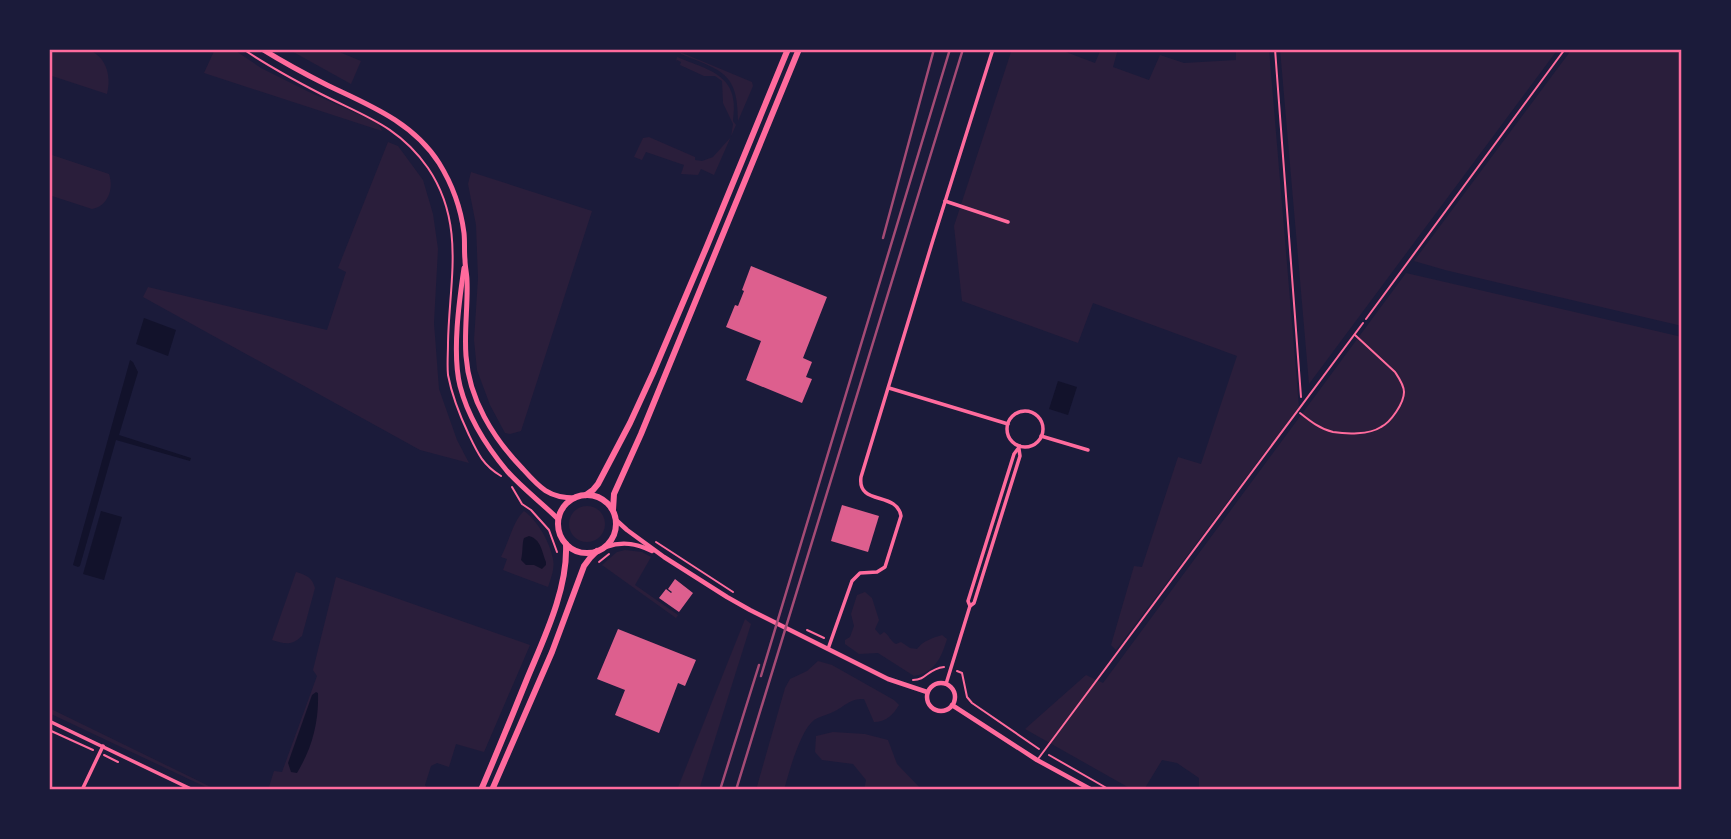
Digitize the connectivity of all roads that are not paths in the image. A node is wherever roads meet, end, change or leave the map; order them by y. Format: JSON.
{"nodes":[{"id":1,"x":262,"y":49,"type":"edge"},
{"id":2,"x":788,"y":49,"type":"edge"},
{"id":3,"x":799,"y":49,"type":"edge"},
{"id":4,"x":993,"y":49,"type":"edge"},
{"id":5,"x":945,"y":201,"type":"junction"},
{"id":6,"x":1007,"y":222,"type":"dead end"},
{"id":7,"x":465,"y":261,"type":"junction"},
{"id":8,"x":1363,"y":323,"type":"road end"},
{"id":9,"x":1354,"y":334,"type":"junction"},
{"id":10,"x":889,"y":388,"type":"junction"},
{"id":11,"x":1298,"y":412,"type":"junction"},
{"id":12,"x":1008,"y":424,"type":"junction"},
{"id":13,"x":1041,"y":436,"type":"junction"},
{"id":14,"x":1019,"y":447,"type":"junction"},
{"id":15,"x":1088,"y":450,"type":"dead end"},
{"id":16,"x":528,"y":475,"type":"junction"},
{"id":17,"x":523,"y":487,"type":"junction"},
{"id":18,"x":586,"y":495,"type":"junction"},
{"id":19,"x":575,"y":498,"type":"junction"},
{"id":20,"x":612,"y":510,"type":"junction"},
{"id":21,"x":558,"y":519,"type":"junction"},
{"id":22,"x":616,"y":520,"type":"junction"},
{"id":23,"x":566,"y":544,"type":"junction"},
{"id":24,"x":606,"y":547,"type":"junction"},
{"id":25,"x":597,"y":551,"type":"junction"},
{"id":26,"x":664,"y":556,"type":"junction"},
{"id":27,"x":828,"y":649,"type":"junction"},
{"id":28,"x":946,"y":684,"type":"junction"},
{"id":29,"x":927,"y":692,"type":"junction"},
{"id":30,"x":952,"y":705,"type":"junction"},
{"id":31,"x":49,"y":721,"type":"edge"},
{"id":32,"x":103,"y":746,"type":"junction"},
{"id":33,"x":1037,"y":760,"type":"junction"},
{"id":34,"x":180,"y":784,"type":"junction"},
{"id":35,"x":82,"y":790,"type":"edge"},
{"id":36,"x":177,"y":790,"type":"edge"},
{"id":37,"x":193,"y":790,"type":"edge"},
{"id":38,"x":481,"y":790,"type":"edge"},
{"id":39,"x":492,"y":790,"type":"edge"},
{"id":40,"x":1092,"y":790,"type":"edge"}],
"edges":[{"from":1,"to":7,"type":"main road"},
{"from":2,"to":18,"type":"main road"},
{"from":3,"to":20,"type":"main road"},
{"from":4,"to":5,"type":"street"},
{"from":5,"to":6,"type":"street"},
{"from":5,"to":10,"type":"street"},
{"from":7,"to":16,"type":"main road"},
{"from":7,"to":17,"type":"main road"},
{"from":8,"to":9,"type":"lane"},
{"from":9,"to":11,"type":"lane"},
{"from":9,"to":11,"type":"lane"},
{"from":10,"to":12,"type":"street"},
{"from":10,"to":27,"type":"street"},
{"from":11,"to":33,"type":"lane"},
{"from":12,"to":13,"type":"street"},
{"from":12,"to":14,"type":"street"},
{"from":13,"to":14,"type":"street"},
{"from":13,"to":15,"type":"street"},
{"from":14,"to":28,"type":"street"},
{"from":16,"to":17,"type":"main road"},
{"from":16,"to":19,"type":"main road"},
{"from":17,"to":21,"type":"main road"},
{"from":18,"to":19,"type":"main road"},
{"from":18,"to":20,"type":"main road"},
{"from":19,"to":21,"type":"main road"},
{"from":20,"to":22,"type":"main road"},
{"from":21,"to":23,"type":"main road"},
{"from":22,"to":24,"type":"main road"},
{"from":22,"to":26,"type":"street"},
{"from":23,"to":25,"type":"main road"},
{"from":23,"to":38,"type":"main road"},
{"from":24,"to":25,"type":"main road"},
{"from":24,"to":26,"type":"street"},
{"from":25,"to":39,"type":"main road"},
{"from":26,"to":27,"type":"street"},
{"from":27,"to":29,"type":"street"},
{"from":28,"to":29,"type":"street"},
{"from":28,"to":30,"type":"street"},
{"from":29,"to":30,"type":"street"},
{"from":30,"to":33,"type":"street"},
{"from":31,"to":32,"type":"street"},
{"from":32,"to":34,"type":"street"},
{"from":32,"to":35,"type":"street"},
{"from":33,"to":40,"type":"street"},
{"from":34,"to":36,"type":"street"},
{"from":34,"to":37,"type":"street"}]}
